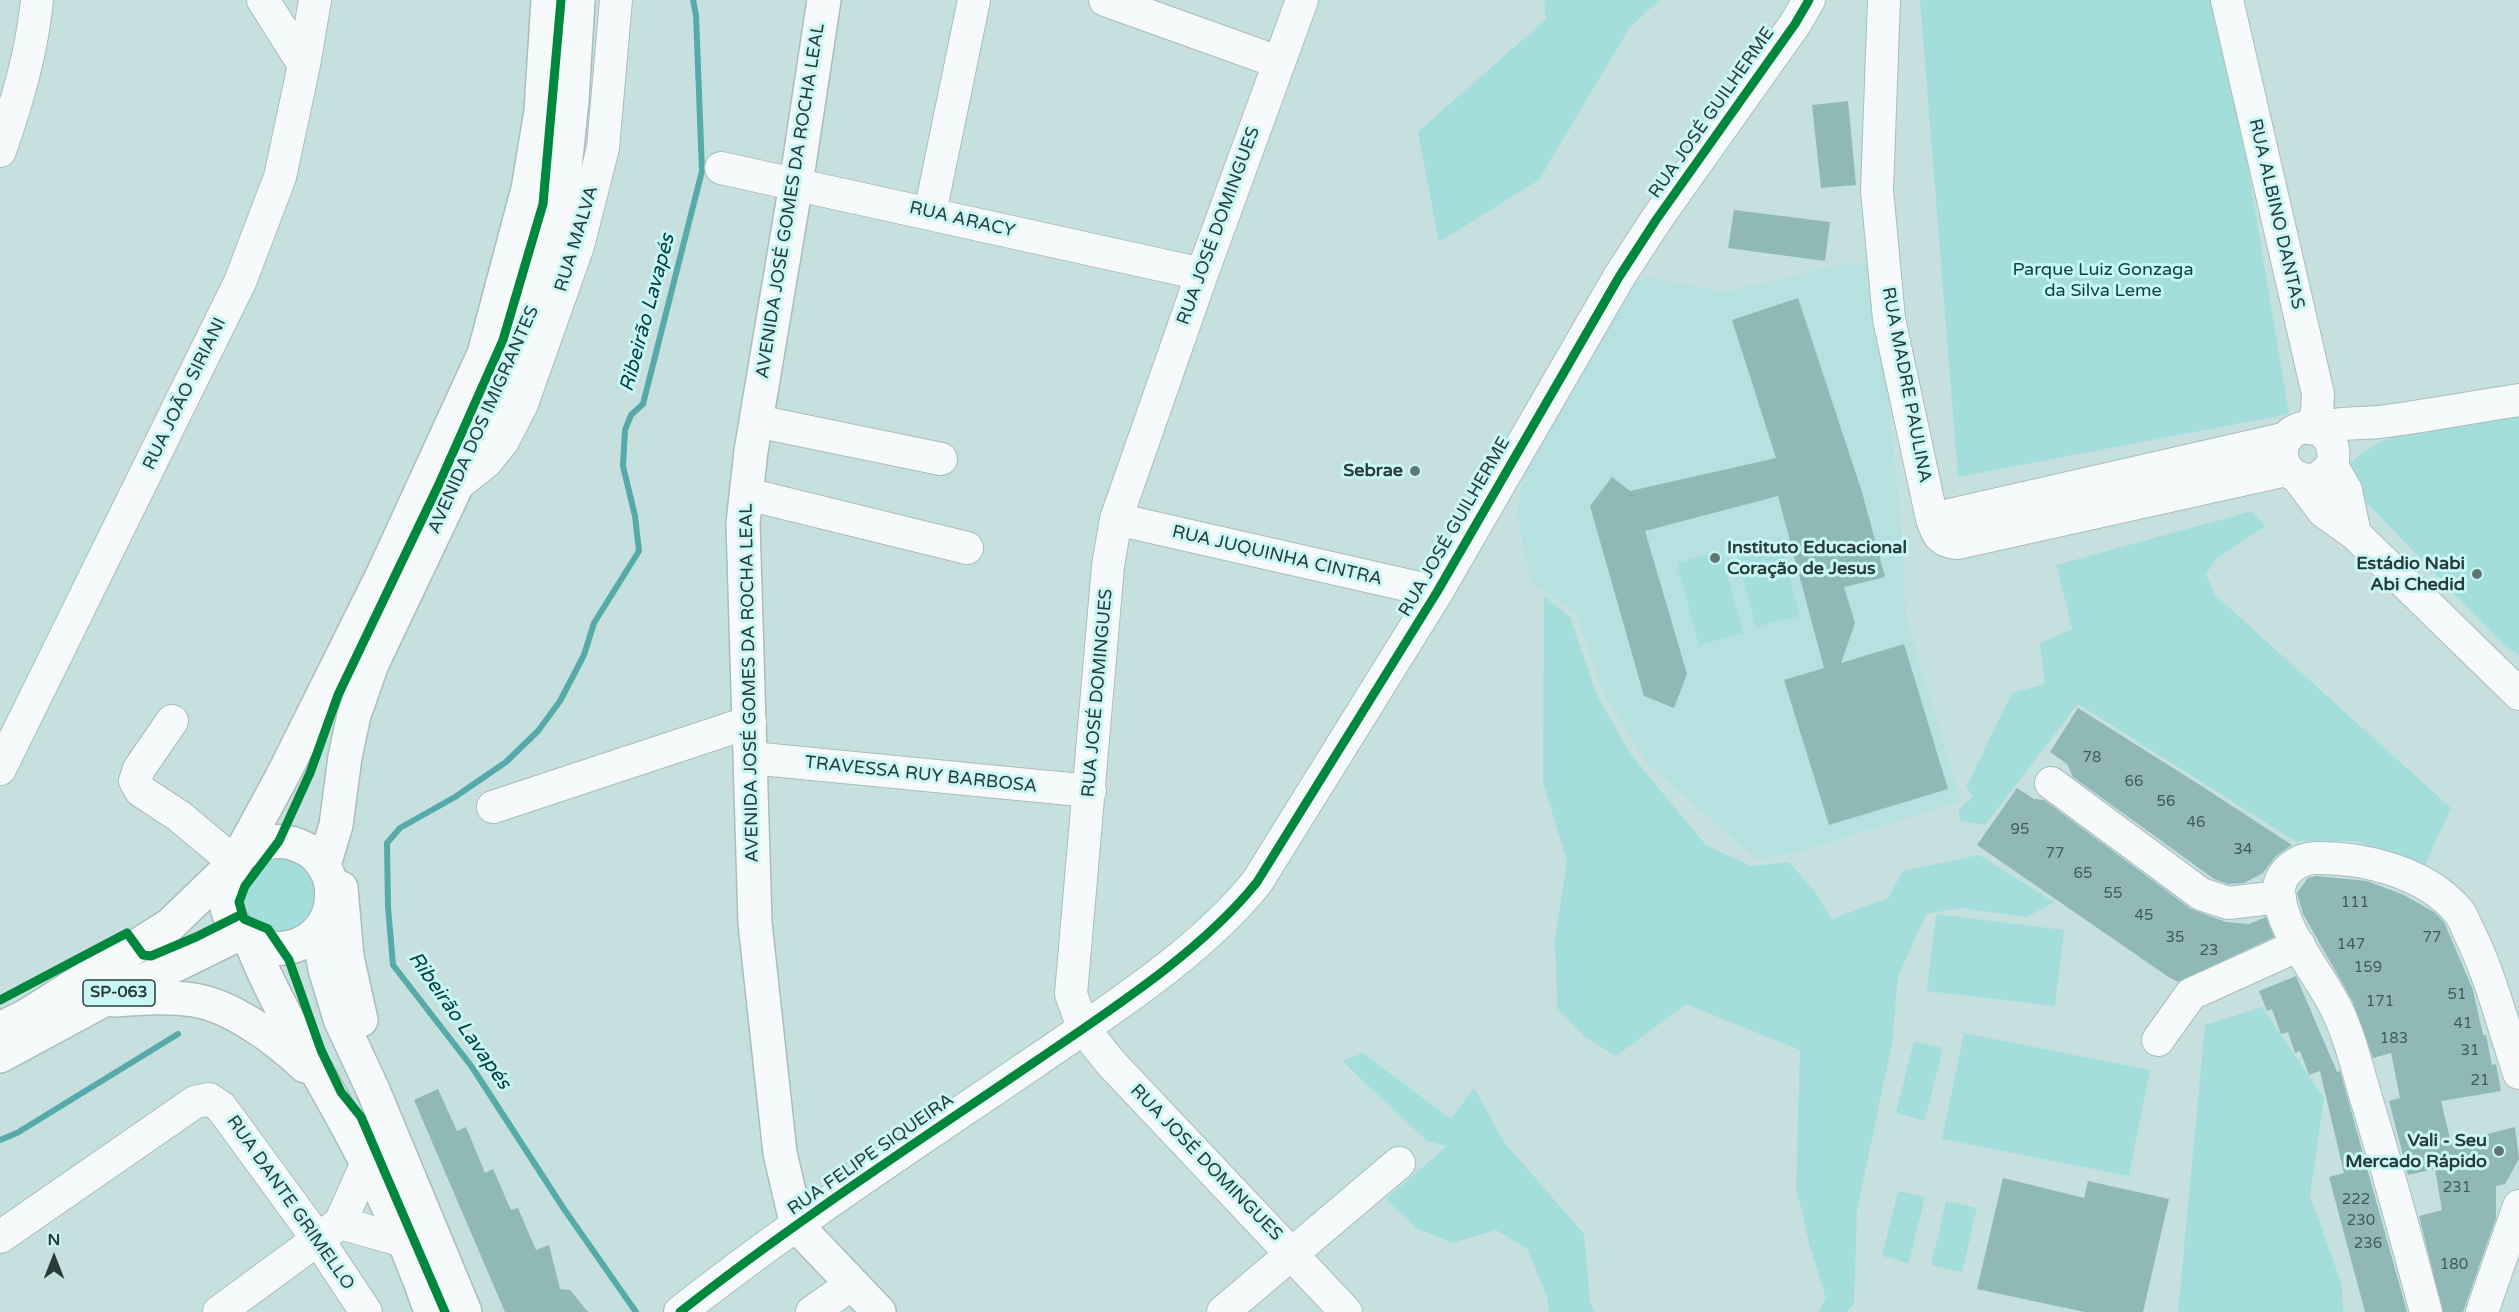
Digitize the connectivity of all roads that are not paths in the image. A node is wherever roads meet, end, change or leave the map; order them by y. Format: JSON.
{"nodes":[{"id":1,"x":37,"y":0,"type":"edge"},
{"id":2,"x":263,"y":0,"type":"edge"},
{"id":3,"x":315,"y":0,"type":"edge"},
{"id":4,"x":548,"y":0,"type":"edge"},
{"id":5,"x":578,"y":0,"type":"edge"},
{"id":6,"x":616,"y":0,"type":"edge"},
{"id":7,"x":824,"y":0,"type":"edge"},
{"id":8,"x":974,"y":0,"type":"edge"},
{"id":9,"x":1105,"y":0,"type":"edge"},
{"id":10,"x":1302,"y":0,"type":"edge"},
{"id":11,"x":1809,"y":0,"type":"edge"},
{"id":12,"x":1884,"y":0,"type":"edge"},
{"id":13,"x":2227,"y":0,"type":"edge"},
{"id":14,"x":1278,"y":62,"type":"junction"},
{"id":15,"x":304,"y":65,"type":"junction"},
{"id":16,"x":0,"y":151,"type":"edge"},
{"id":17,"x":721,"y":168,"type":"dead end"},
{"id":18,"x":796,"y":184,"type":"junction"},
{"id":19,"x":930,"y":213,"type":"junction"},
{"id":20,"x":1202,"y":274,"type":"junction"},
{"id":21,"x":2519,"y":400,"type":"edge"},
{"id":22,"x":756,"y":421,"type":"junction"},
{"id":23,"x":2381,"y":422,"type":"junction"},
{"id":24,"x":2305,"y":432,"type":"junction"},
{"id":25,"x":941,"y":459,"type":"dead end"},
{"id":26,"x":2333,"y":461,"type":"junction"},
{"id":27,"x":2293,"y":474,"type":"junction"},
{"id":28,"x":458,"y":485,"type":"junction"},
{"id":29,"x":747,"y":494,"type":"junction"},
{"id":30,"x":1116,"y":519,"type":"junction"},
{"id":31,"x":1932,"y":519,"type":"junction"},
{"id":32,"x":2355,"y":534,"type":"junction"},
{"id":33,"x":967,"y":548,"type":"dead end"},
{"id":34,"x":1437,"y":592,"type":"junction"},
{"id":35,"x":2519,"y":694,"type":"edge"},
{"id":36,"x":172,"y":721,"type":"dead end"},
{"id":37,"x":750,"y":722,"type":"junction"},
{"id":38,"x":752,"y":758,"type":"junction"},
{"id":39,"x":0,"y":769,"type":"edge"},
{"id":40,"x":2051,"y":783,"type":"dead end"},
{"id":41,"x":1090,"y":791,"type":"junction"},
{"id":42,"x":492,"y":807,"type":"dead end"},
{"id":43,"x":336,"y":825,"type":"junction"},
{"id":44,"x":236,"y":861,"type":"junction"},
{"id":45,"x":324,"y":866,"type":"junction"},
{"id":46,"x":2280,"y":897,"type":"junction"},
{"id":47,"x":318,"y":931,"type":"junction"},
{"id":48,"x":245,"y":938,"type":"junction"},
{"id":49,"x":2299,"y":945,"type":"junction"},
{"id":50,"x":102,"y":1001,"type":"junction"},
{"id":51,"x":1083,"y":1028,"type":"junction"},
{"id":52,"x":0,"y":1029,"type":"edge"},
{"id":53,"x":2158,"y":1040,"type":"dead end"},
{"id":54,"x":0,"y":1056,"type":"edge"},
{"id":55,"x":2519,"y":1073,"type":"edge"},
{"id":56,"x":326,"y":1087,"type":"junction"},
{"id":57,"x":374,"y":1090,"type":"junction"},
{"id":58,"x":1399,"y":1163,"type":"dead end"},
{"id":59,"x":366,"y":1165,"type":"junction"},
{"id":60,"x":2519,"y":1206,"type":"edge"},
{"id":61,"x":796,"y":1226,"type":"junction"},
{"id":62,"x":329,"y":1232,"type":"junction"},
{"id":63,"x":0,"y":1238,"type":"edge"},
{"id":64,"x":404,"y":1241,"type":"junction"},
{"id":65,"x":1292,"y":1254,"type":"junction"},
{"id":66,"x":852,"y":1284,"type":"junction"},
{"id":67,"x":702,"y":1306,"type":"edge"},
{"id":68,"x":219,"y":1312,"type":"edge"},
{"id":69,"x":366,"y":1312,"type":"edge"},
{"id":70,"x":431,"y":1312,"type":"edge"},
{"id":71,"x":465,"y":1312,"type":"edge"},
{"id":72,"x":812,"y":1312,"type":"edge"},
{"id":73,"x":879,"y":1312,"type":"edge"},
{"id":74,"x":1223,"y":1312,"type":"edge"},
{"id":75,"x":1346,"y":1312,"type":"edge"},
{"id":76,"x":2426,"y":1312,"type":"edge"},
{"id":77,"x":2482,"y":1312,"type":"edge"}],
"edges":[{"from":1,"to":16,"type":"street"},
{"from":2,"to":15,"type":"street"},
{"from":3,"to":15,"type":"street","name":"RUA JOÃO SIRIANI"},
{"from":4,"to":44,"type":"main road","name":"AVENIDA DOS IMIGRANTES"},
{"from":5,"to":28,"type":"main road","name":"AVENIDA DOS IMIGRANTES"},
{"from":6,"to":28,"type":"street","name":"RUA MALVA"},
{"from":7,"to":18,"type":"main road","name":"AVENIDA JOSÉ GOMES DA ROCHA LEAL"},
{"from":8,"to":19,"type":"street"},
{"from":9,"to":14,"type":"street"},
{"from":10,"to":14,"type":"street","name":"RUA JOSÉ DOMINGUES"},
{"from":11,"to":34,"type":"street","name":"RUA JOSÉ GUILHERME"},
{"from":12,"to":31,"type":"street","name":"RUA MADRE PAULINA"},
{"from":13,"to":24,"type":"street","name":"RUA ALBINO DANTAS"},
{"from":14,"to":20,"type":"street","name":"RUA JOSÉ DOMINGUES"},
{"from":15,"to":39,"type":"street","name":"RUA JOÃO SIRIANI"},
{"from":17,"to":18,"type":"street","name":"RUA ARACY"},
{"from":18,"to":19,"type":"street","name":"RUA ARACY"},
{"from":18,"to":22,"type":"main road","name":"AVENIDA JOSÉ GOMES DA ROCHA LEAL"},
{"from":19,"to":20,"type":"street","name":"RUA ARACY"},
{"from":20,"to":30,"type":"street","name":"RUA JOSÉ DOMINGUES"},
{"from":21,"to":23,"type":"street"},
{"from":22,"to":25,"type":"street"},
{"from":22,"to":29,"type":"main road","name":"AVENIDA JOSÉ GOMES DA ROCHA LEAL"},
{"from":23,"to":24,"type":"street"},
{"from":23,"to":26,"type":"street"},
{"from":24,"to":26,"type":"street"},
{"from":24,"to":27,"type":"street"},
{"from":24,"to":31,"type":"street"},
{"from":26,"to":27,"type":"street"},
{"from":26,"to":32,"type":"street"},
{"from":27,"to":31,"type":"street","name":"RUA MADRE PAULINA"},
{"from":27,"to":32,"type":"street"},
{"from":28,"to":43,"type":"main road","name":"AVENIDA DOS IMIGRANTES"},
{"from":29,"to":33,"type":"street"},
{"from":29,"to":37,"type":"main road","name":"AVENIDA JOSÉ GOMES DA ROCHA LEAL"},
{"from":30,"to":34,"type":"street","name":"RUA JUQUINHA CINTRA"},
{"from":30,"to":41,"type":"street","name":"RUA JOSÉ DOMINGUES"},
{"from":32,"to":35,"type":"street"},
{"from":34,"to":51,"type":"street","name":"RUA JOSÉ GUILHERME"},
{"from":36,"to":44,"type":"street"},
{"from":37,"to":38,"type":"main road","name":"AVENIDA JOSÉ GOMES DA ROCHA LEAL"},
{"from":37,"to":42,"type":"street"},
{"from":38,"to":41,"type":"street","name":"TRAVESSA RUY BARBOSA"},
{"from":38,"to":61,"type":"main road","name":"AVENIDA JOSÉ GOMES DA ROCHA LEAL"},
{"from":40,"to":46,"type":"street"},
{"from":41,"to":51,"type":"street","name":"RUA JOSÉ DOMINGUES"},
{"from":43,"to":45,"type":"main road"},
{"from":43,"to":57,"type":"main road"},
{"from":44,"to":45,"type":"main road"},
{"from":44,"to":48,"type":"main road","name":"AVENIDA DOS IMIGRANTES"},
{"from":44,"to":52,"type":"main road","number":"SP-063"},
{"from":45,"to":47,"type":"main road"},
{"from":46,"to":49,"type":"street"},
{"from":46,"to":55,"type":"street"},
{"from":47,"to":48,"type":"main road"},
{"from":47,"to":57,"type":"main road"},
{"from":48,"to":50,"type":"main road","number":"SP-063"},
{"from":48,"to":56,"type":"main road","name":"AVENIDA DOS IMIGRANTES"},
{"from":49,"to":53,"type":"street"},
{"from":49,"to":76,"type":"street"},
{"from":50,"to":54,"type":"main road","number":"SP-063"},
{"from":50,"to":56,"type":"main road","number":"SP-063"},
{"from":51,"to":61,"type":"street","name":"RUA FELIPE SIQUEIRA"},
{"from":51,"to":65,"type":"street","name":"RUA JOSÉ DOMINGUES"},
{"from":56,"to":59,"type":"main road","name":"AVENIDA DOS IMIGRANTES"},
{"from":57,"to":71,"type":"main road"},
{"from":58,"to":65,"type":"street"},
{"from":59,"to":62,"type":"street"},
{"from":59,"to":64,"type":"main road","name":"AVENIDA DOS IMIGRANTES"},
{"from":60,"to":77,"type":"street"},
{"from":61,"to":66,"type":"main road"},
{"from":61,"to":67,"type":"street","name":"RUA FELIPE SIQUEIRA"},
{"from":62,"to":63,"type":"street","name":"RUA DANTE GRIMELLO"},
{"from":62,"to":64,"type":"street"},
{"from":62,"to":68,"type":"street"},
{"from":62,"to":69,"type":"street","name":"RUA DANTE GRIMELLO"},
{"from":64,"to":70,"type":"main road","name":"AVENIDA DOS IMIGRANTES"},
{"from":65,"to":74,"type":"street"},
{"from":65,"to":75,"type":"street","name":"RUA JOSÉ DOMINGUES"},
{"from":66,"to":72,"type":"street"},
{"from":66,"to":73,"type":"main road"}]}
